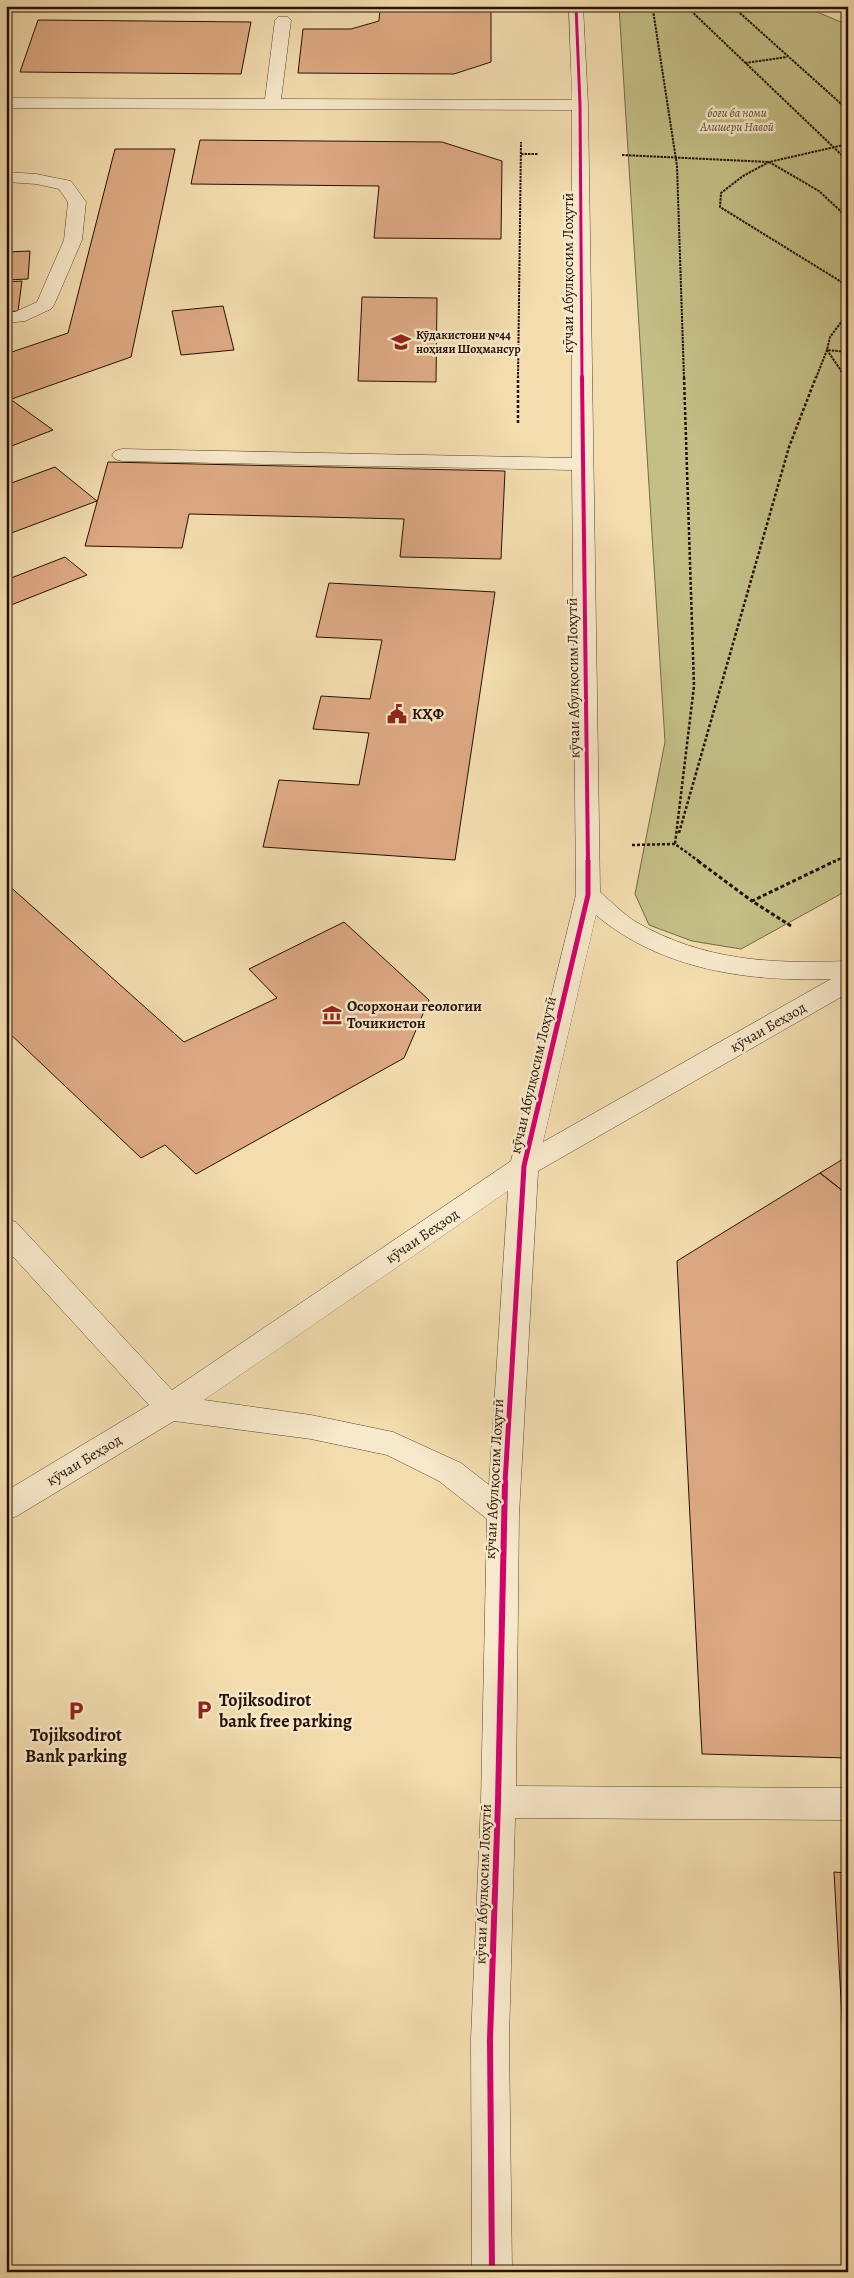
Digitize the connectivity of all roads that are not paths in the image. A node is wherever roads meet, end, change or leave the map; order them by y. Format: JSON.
{"nodes":[{"id":1,"x":576,"y":6,"type":"edge"},
{"id":2,"x":283,"y":20,"type":"dead end"},
{"id":3,"x":6,"y":103,"type":"edge"},
{"id":4,"x":272,"y":104,"type":"junction"},
{"id":5,"x":580,"y":104,"type":"junction"},
{"id":6,"x":6,"y":177,"type":"edge"},
{"id":7,"x":6,"y":318,"type":"edge"},
{"id":8,"x":122,"y":455,"type":"dead end"},
{"id":9,"x":582,"y":464,"type":"junction"},
{"id":10,"x":588,"y":895,"type":"junction"},
{"id":11,"x":848,"y":970,"type":"edge"},
{"id":12,"x":848,"y":982,"type":"edge"},
{"id":13,"x":524,"y":1166,"type":"junction"},
{"id":14,"x":6,"y":1230,"type":"edge"},
{"id":15,"x":170,"y":1408,"type":"junction"},
{"id":16,"x":6,"y":1507,"type":"edge"},
{"id":17,"x":503,"y":1514,"type":"junction"},
{"id":18,"x":498,"y":1802,"type":"junction"},
{"id":19,"x":848,"y":1804,"type":"edge"},
{"id":20,"x":492,"y":2272,"type":"edge"}],
"edges":[{"from":1,"to":5,"type":"street","name":"кӯчаи Абулқосим Лоҳутӣ"},
{"from":2,"to":4,"type":"street"},
{"from":3,"to":4,"type":"street"},
{"from":4,"to":5,"type":"street"},
{"from":5,"to":9,"type":"street","name":"кӯчаи Абулқосим Лоҳутӣ"},
{"from":6,"to":7,"type":"street"},
{"from":8,"to":9,"type":"street"},
{"from":9,"to":10,"type":"street","name":"кӯчаи Абулқосим Лоҳутӣ"},
{"from":10,"to":11,"type":"street"},
{"from":10,"to":13,"type":"street","name":"кӯчаи Абулқосим Лоҳутӣ"},
{"from":12,"to":13,"type":"street","name":"кӯчаи Беҳзод"},
{"from":13,"to":15,"type":"street","name":"кӯчаи Беҳзод"},
{"from":13,"to":17,"type":"street","name":"кӯчаи Абулқосим Лоҳутӣ"},
{"from":14,"to":15,"type":"street"},
{"from":15,"to":16,"type":"street","name":"кӯчаи Беҳзод"},
{"from":15,"to":17,"type":"street"},
{"from":17,"to":18,"type":"street","name":"кӯчаи Абулқосим Лоҳутӣ"},
{"from":18,"to":19,"type":"street"},
{"from":18,"to":20,"type":"street","name":"кӯчаи Абулқосим Лоҳутӣ"}]}
